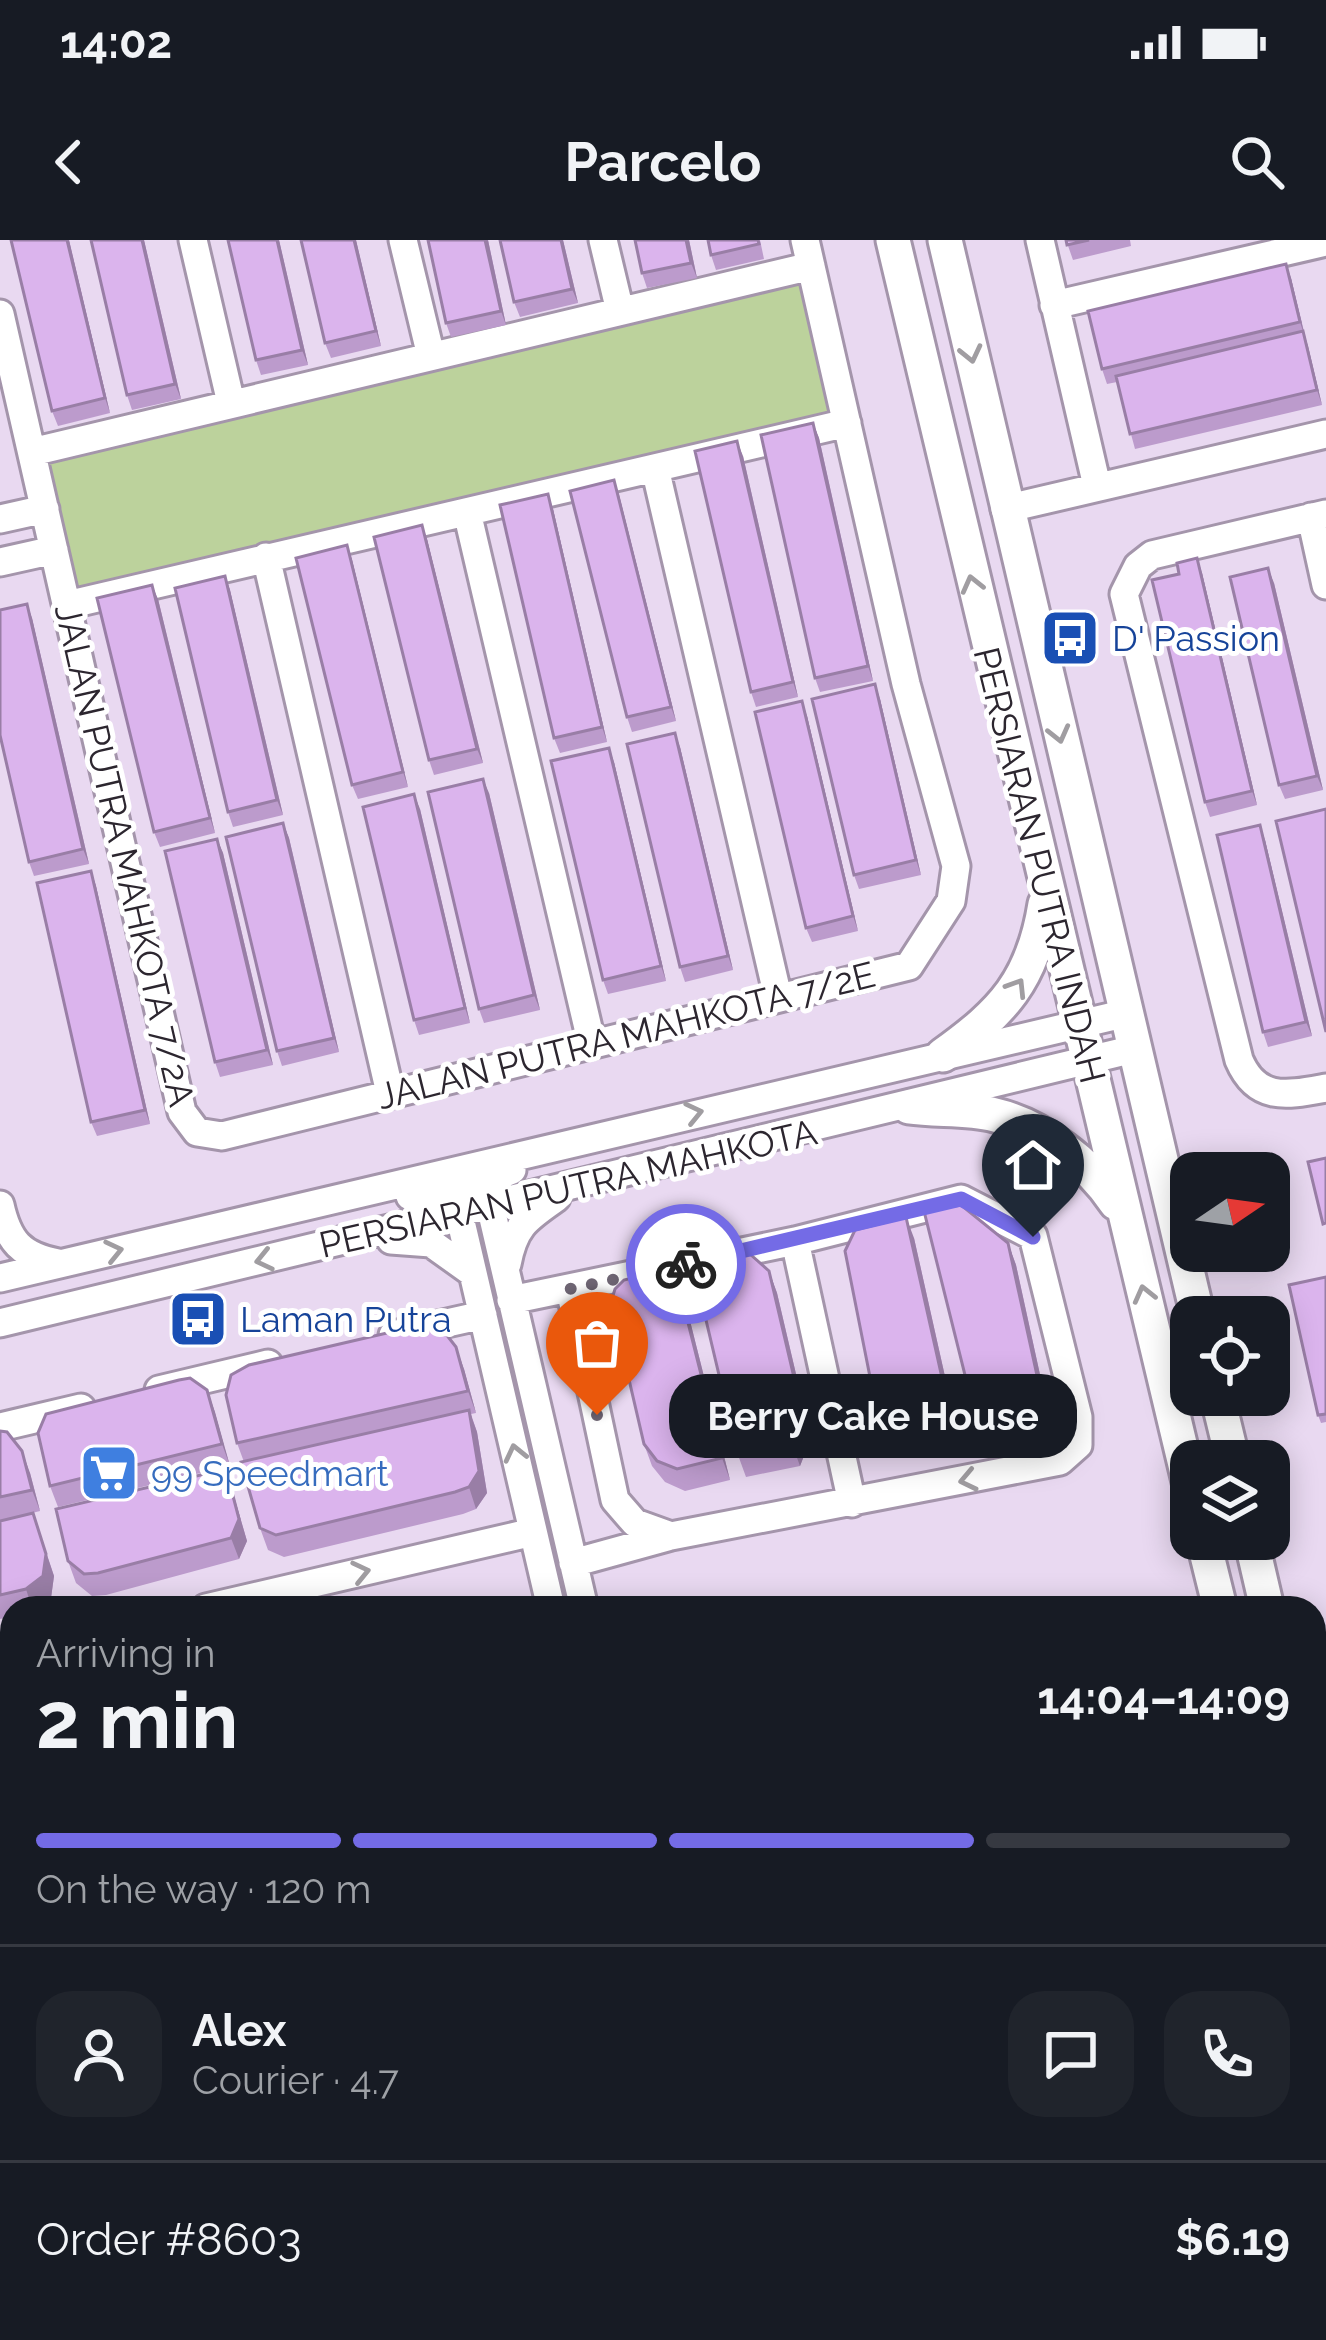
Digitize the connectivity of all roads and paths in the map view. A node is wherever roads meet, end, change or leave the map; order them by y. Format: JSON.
{"nodes":[{"id":1,"x":193,"y":240,"type":"edge"},
{"id":2,"x":403,"y":240,"type":"edge"},
{"id":3,"x":603,"y":240,"type":"edge"},
{"id":4,"x":893,"y":240,"type":"edge"},
{"id":5,"x":945,"y":240,"type":"edge"},
{"id":6,"x":1040,"y":240,"type":"edge"},
{"id":7,"x":1326,"y":241,"type":"edge"},
{"id":8,"x":1235,"y":251,"type":"edge"},
{"id":9,"x":808,"y":253,"type":"edge"},
{"id":10,"x":1054,"y":305,"type":"junction"},
{"id":11,"x":620,"y":311,"type":"junction"},
{"id":12,"x":0,"y":314,"type":"edge"},
{"id":13,"x":430,"y":356,"type":"junction"},
{"id":14,"x":231,"y":403,"type":"junction"},
{"id":15,"x":847,"y":422,"type":"junction"},
{"id":16,"x":1326,"y":434,"type":"edge"},
{"id":17,"x":32,"y":452,"type":"junction"},
{"id":18,"x":655,"y":468,"type":"junction"},
{"id":19,"x":1097,"y":487,"type":"junction"},
{"id":20,"x":1005,"y":508,"type":"junction"},
{"id":21,"x":467,"y":512,"type":"junction"},
{"id":22,"x":1319,"y":515,"type":"edge"},
{"id":23,"x":0,"y":519,"type":"edge"},
{"id":24,"x":50,"y":530,"type":"junction"},
{"id":25,"x":266,"y":557,"type":"junction"},
{"id":26,"x":0,"y":562,"type":"edge"},
{"id":27,"x":1326,"y":585,"type":"edge"},
{"id":28,"x":67,"y":604,"type":"junction"},
{"id":29,"x":1047,"y":891,"type":"junction"},
{"id":30,"x":778,"y":997,"type":"junction"},
{"id":31,"x":1127,"y":1013,"type":"junction"},
{"id":32,"x":1079,"y":1024,"type":"junction"},
{"id":33,"x":592,"y":1045,"type":"junction"},
{"id":34,"x":1134,"y":1049,"type":"junction"},
{"id":35,"x":943,"y":1055,"type":"junction"},
{"id":36,"x":1088,"y":1062,"type":"junction"},
{"id":37,"x":1326,"y":1088,"type":"edge"},
{"id":38,"x":390,"y":1093,"type":"junction"},
{"id":39,"x":909,"y":1107,"type":"junction"},
{"id":40,"x":239,"y":1133,"type":"joint"},
{"id":41,"x":580,"y":1140,"type":"junction"},
{"id":42,"x":574,"y":1185,"type":"junction"},
{"id":43,"x":354,"y":1194,"type":"junction"},
{"id":44,"x":472,"y":1202,"type":"junction"},
{"id":45,"x":1124,"y":1214,"type":"junction"},
{"id":46,"x":2,"y":1230,"type":"edge"},
{"id":47,"x":368,"y":1235,"type":"junction"},
{"id":48,"x":795,"y":1241,"type":"junction"},
{"id":49,"x":62,"y":1264,"type":"junction"},
{"id":50,"x":472,"y":1273,"type":"junction"},
{"id":51,"x":0,"y":1278,"type":"edge"},
{"id":52,"x":509,"y":1288,"type":"junction"},
{"id":53,"x":570,"y":1289,"type":"junction"},
{"id":54,"x":1193,"y":1296,"type":"edge"},
{"id":55,"x":482,"y":1315,"type":"junction"},
{"id":56,"x":0,"y":1323,"type":"edge"},
{"id":57,"x":366,"y":1342,"type":"edge"},
{"id":58,"x":296,"y":1358,"type":"edge"},
{"id":59,"x":0,"y":1426,"type":"edge"},
{"id":60,"x":1179,"y":1440,"type":"edge"},
{"id":61,"x":616,"y":1500,"type":"junction"},
{"id":62,"x":852,"y":1503,"type":"junction"},
{"id":63,"x":533,"y":1532,"type":"junction"},
{"id":64,"x":671,"y":1536,"type":"junction"},
{"id":65,"x":571,"y":1555,"type":"junction"},
{"id":66,"x":1208,"y":1560,"type":"edge"},
{"id":67,"x":1256,"y":1560,"type":"edge"},
{"id":68,"x":258,"y":1596,"type":"edge"},
{"id":69,"x":548,"y":1596,"type":"edge"},
{"id":70,"x":581,"y":1596,"type":"edge"},
{"id":71,"x":1217,"y":1596,"type":"edge"},
{"id":72,"x":1265,"y":1596,"type":"edge"}],
"edges":[{"from":1,"to":14,"type":"street"},
{"from":2,"to":13,"type":"street"},
{"from":3,"to":11,"type":"street"},
{"from":29,"to":4,"type":"main road","name":"PERSIARAN PUTRA INDAH","one_way":true},
{"from":5,"to":20,"type":"main road","name":"PERSIARAN PUTRA INDAH","one_way":true},
{"from":6,"to":10,"type":"street"},
{"from":7,"to":8,"type":"street"},
{"from":8,"to":10,"type":"street"},
{"from":9,"to":11,"type":"street"},
{"from":9,"to":15,"type":"street","name":"JALAN PUTRA MAHKOTA 7/2E"},
{"from":10,"to":19,"type":"street"},
{"from":11,"to":13,"type":"street"},
{"from":12,"to":17,"type":"street","name":"JALAN PUTRA MAHKOTA 7/2A"},
{"from":13,"to":14,"type":"street"},
{"from":14,"to":17,"type":"street"},
{"from":15,"to":18,"type":"street"},
{"from":15,"to":30,"type":"street","name":"JALAN PUTRA MAHKOTA 7/2E"},
{"from":16,"to":19,"type":"street"},
{"from":17,"to":24,"type":"street","name":"JALAN PUTRA MAHKOTA 7/2A"},
{"from":18,"to":21,"type":"street"},
{"from":18,"to":30,"type":"street"},
{"from":19,"to":20,"type":"street"},
{"from":20,"to":31,"type":"main road","name":"PERSIARAN PUTRA INDAH","one_way":true},
{"from":21,"to":25,"type":"street"},
{"from":21,"to":33,"type":"street"},
{"from":22,"to":27,"type":"street"},
{"from":22,"to":37,"type":"street"},
{"from":23,"to":24,"type":"street"},
{"from":24,"to":26,"type":"street"},
{"from":24,"to":28,"type":"street","name":"JALAN PUTRA MAHKOTA 7/2A"},
{"from":25,"to":28,"type":"street"},
{"from":25,"to":38,"type":"street"},
{"from":28,"to":40,"type":"street","name":"JALAN PUTRA MAHKOTA 7/2A"},
{"from":29,"to":32,"type":"main road","name":"PERSIARAN PUTRA INDAH"},
{"from":35,"to":29,"type":"main road","one_way":true},
{"from":30,"to":33,"type":"street","name":"JALAN PUTRA MAHKOTA 7/2E"},
{"from":31,"to":32,"type":"street","name":"PERSIARAN PUTRA MAHKOTA"},
{"from":31,"to":34,"type":"main road","name":"PERSIARAN PUTRA INDAH"},
{"from":32,"to":35,"type":"street","name":"PERSIARAN PUTRA MAHKOTA"},
{"from":32,"to":36,"type":"main road","name":"PERSIARAN PUTRA INDAH"},
{"from":33,"to":38,"type":"street","name":"JALAN PUTRA MAHKOTA 7/2E"},
{"from":34,"to":36,"type":"street","name":"PERSIARAN PUTRA MAHKOTA"},
{"from":34,"to":54,"type":"main road","name":"PERSIARAN PUTRA INDAH"},
{"from":41,"to":35,"type":"street","name":"PERSIARAN PUTRA MAHKOTA","one_way":true},
{"from":36,"to":39,"type":"street","name":"PERSIARAN PUTRA MAHKOTA"},
{"from":36,"to":45,"type":"main road","name":"PERSIARAN PUTRA INDAH"},
{"from":38,"to":40,"type":"street","name":"JALAN PUTRA MAHKOTA 7/2E"},
{"from":39,"to":42,"type":"street","name":"PERSIARAN PUTRA MAHKOTA"},
{"from":39,"to":45,"type":"main road"},
{"from":41,"to":43,"type":"street","name":"PERSIARAN PUTRA MAHKOTA"},
{"from":41,"to":44,"type":"street"},
{"from":42,"to":44,"type":"street","name":"PERSIARAN PUTRA MAHKOTA"},
{"from":42,"to":52,"type":"street"},
{"from":43,"to":44,"type":"street"},
{"from":49,"to":43,"type":"street","name":"PERSIARAN PUTRA MAHKOTA","one_way":true},
{"from":44,"to":47,"type":"street","name":"PERSIARAN PUTRA MAHKOTA"},
{"from":44,"to":50,"type":"street"},
{"from":44,"to":52,"type":"street"},
{"from":60,"to":45,"type":"main road","name":"PERSIARAN PUTRA INDAH","one_way":true},
{"from":46,"to":49,"type":"street"},
{"from":47,"to":50,"type":"street"},
{"from":47,"to":56,"type":"street","name":"PERSIARAN PUTRA MAHKOTA","one_way":true},
{"from":48,"to":53,"type":"street"},
{"from":48,"to":62,"type":"street"},
{"from":48,"to":62,"type":"street","one_way":true},
{"from":49,"to":51,"type":"street","name":"PERSIARAN PUTRA MAHKOTA"},
{"from":50,"to":55,"type":"street"},
{"from":52,"to":53,"type":"street"},
{"from":52,"to":65,"type":"street"},
{"from":53,"to":61,"type":"street"},
{"from":55,"to":57,"type":"street"},
{"from":63,"to":55,"type":"street","one_way":true},
{"from":58,"to":59,"type":"street"},
{"from":61,"to":64,"type":"street"},
{"from":61,"to":65,"type":"street"},
{"from":62,"to":64,"type":"street"},
{"from":68,"to":63,"type":"street","one_way":true},
{"from":63,"to":69,"type":"street"},
{"from":64,"to":65,"type":"street"},
{"from":65,"to":70,"type":"street"},
{"from":66,"to":71,"type":"main road"},
{"from":67,"to":72,"type":"main road"}]}
